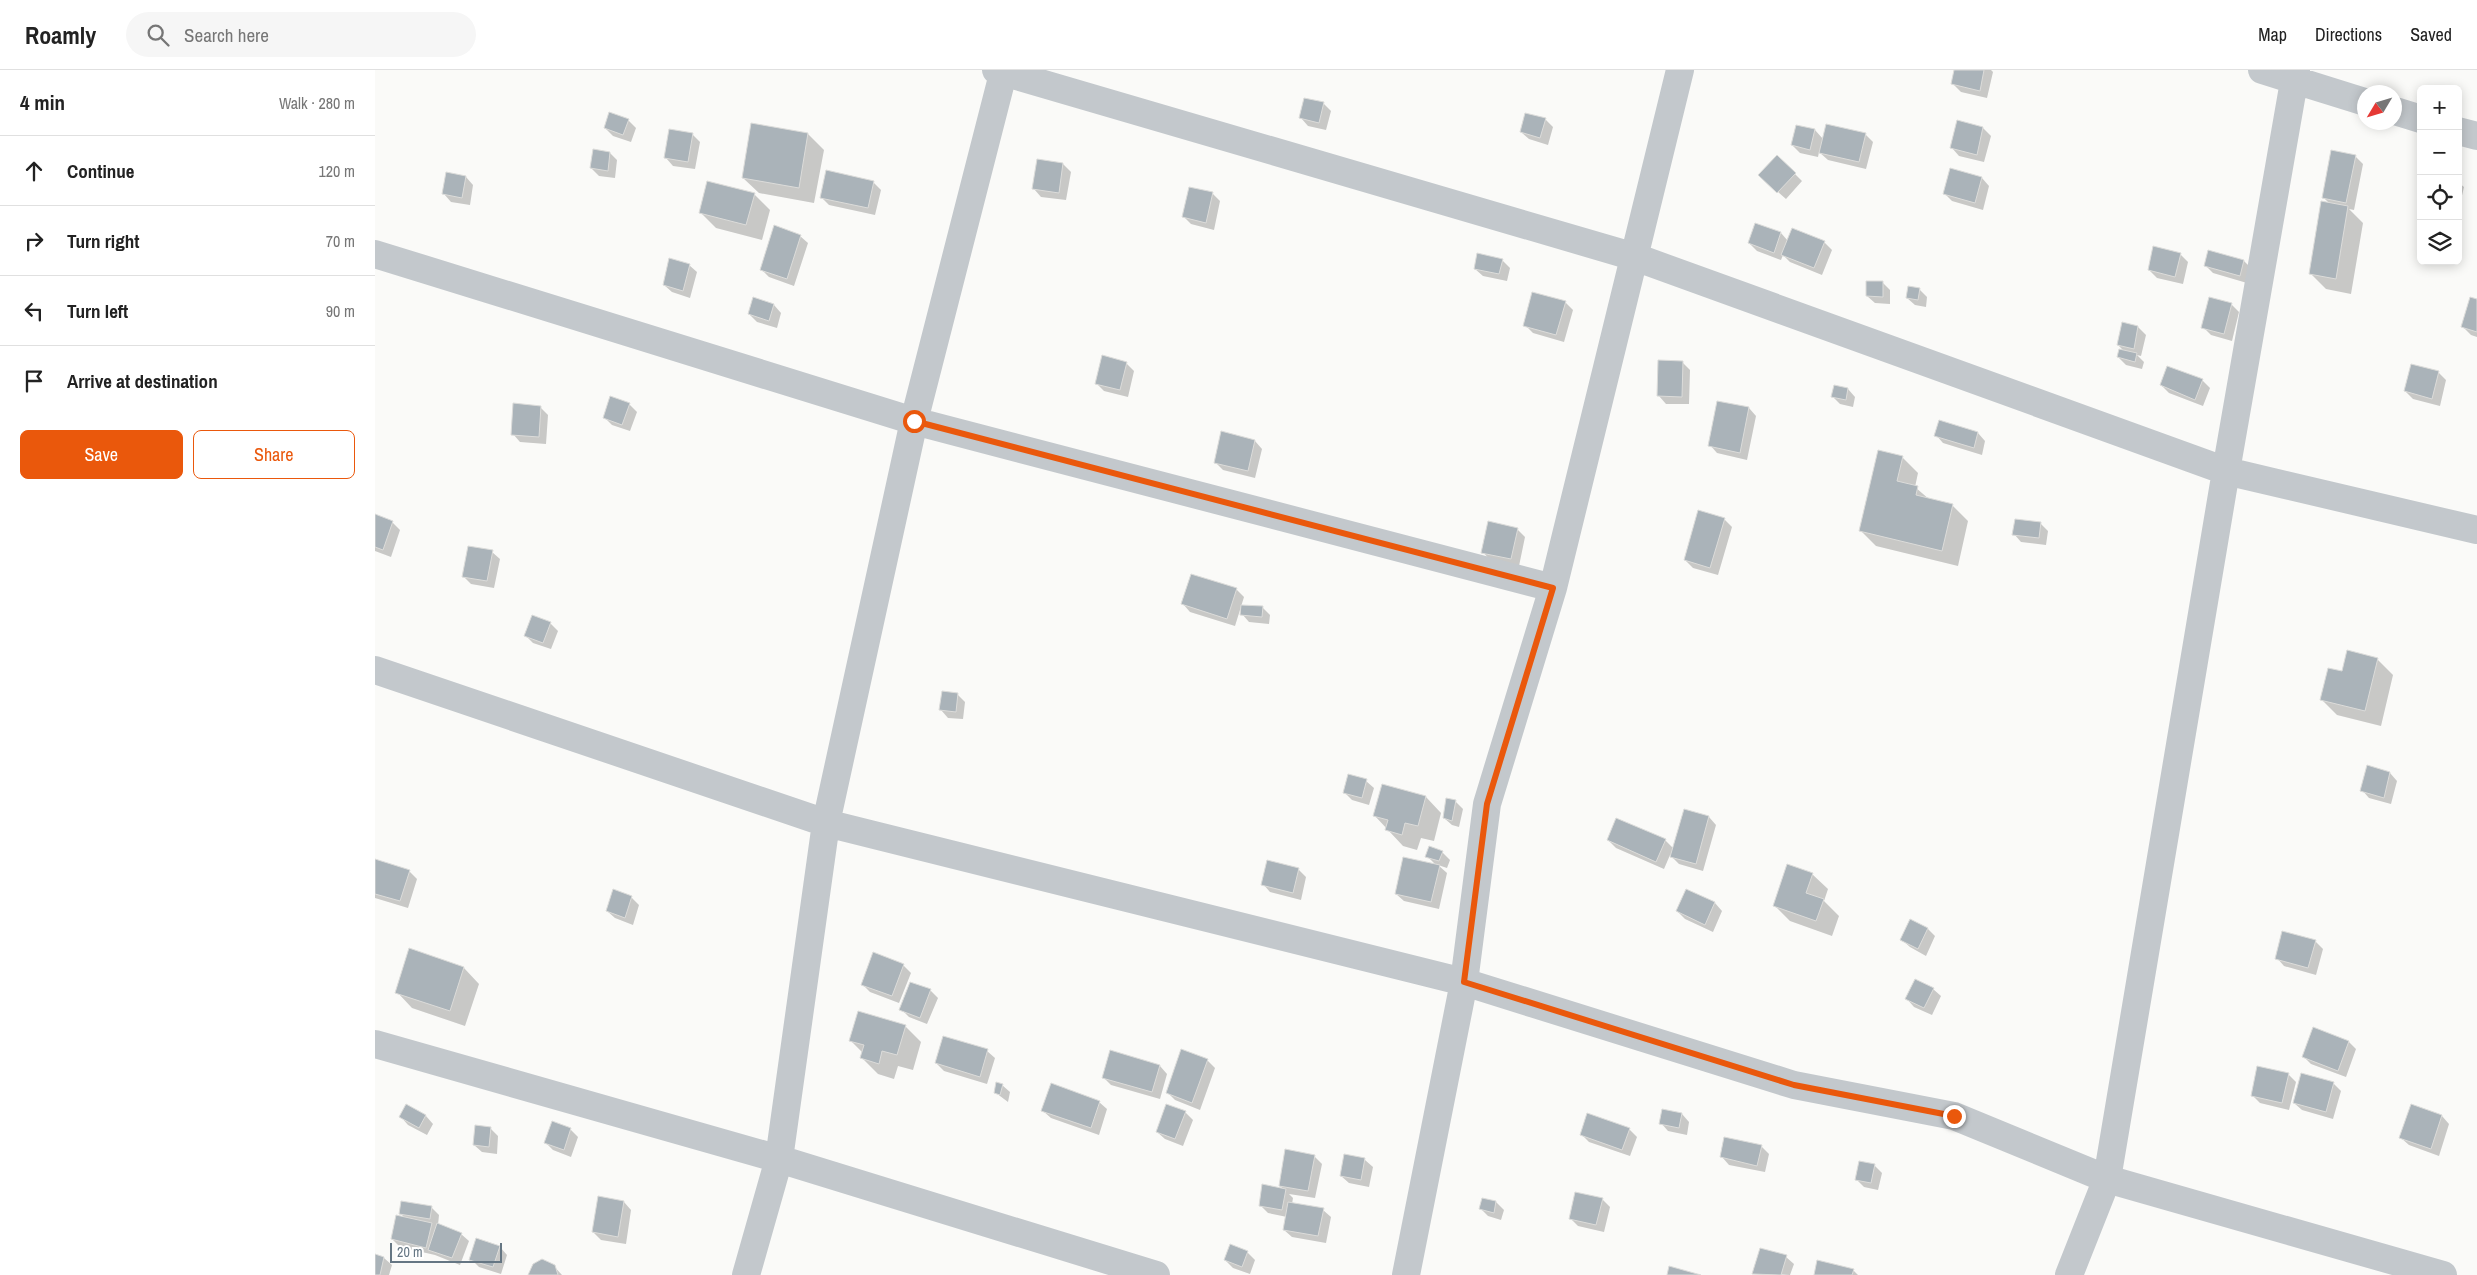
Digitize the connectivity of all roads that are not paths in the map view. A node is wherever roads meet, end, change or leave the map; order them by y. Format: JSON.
{"nodes":[{"id":1,"x":1680,"y":70,"type":"edge"},
{"id":2,"x":2262,"y":70,"type":"edge"},
{"id":3,"x":1001,"y":71,"type":"edge"},
{"id":4,"x":2295,"y":75,"type":"edge"},
{"id":5,"x":2357,"y":99,"type":"edge"},
{"id":6,"x":2402,"y":113,"type":"edge"},
{"id":7,"x":2417,"y":118,"type":"edge"},
{"id":8,"x":2462,"y":132,"type":"edge"},
{"id":9,"x":2477,"y":136,"type":"edge"},
{"id":10,"x":375,"y":254,"type":"edge"},
{"id":11,"x":1635,"y":257,"type":"junction"},
{"id":12,"x":914,"y":421,"type":"junction"},
{"id":13,"x":2226,"y":471,"type":"junction"},
{"id":14,"x":2477,"y":530,"type":"edge"},
{"id":15,"x":1553,"y":588,"type":"junction"},
{"id":16,"x":375,"y":670,"type":"edge"},
{"id":17,"x":826,"y":823,"type":"junction"},
{"id":18,"x":1464,"y":982,"type":"junction"},
{"id":19,"x":375,"y":1044,"type":"edge"},
{"id":20,"x":779,"y":1159,"type":"junction"},
{"id":21,"x":2107,"y":1178,"type":"junction"},
{"id":22,"x":746,"y":1275,"type":"edge"},
{"id":23,"x":1156,"y":1275,"type":"edge"},
{"id":24,"x":1406,"y":1275,"type":"edge"},
{"id":25,"x":2069,"y":1275,"type":"edge"},
{"id":26,"x":2443,"y":1275,"type":"edge"}],
"edges":[{"from":1,"to":11,"type":"street"},
{"from":2,"to":4,"type":"street"},
{"from":3,"to":11,"type":"street"},
{"from":3,"to":12,"type":"street"},
{"from":4,"to":5,"type":"street"},
{"from":4,"to":13,"type":"street"},
{"from":6,"to":7,"type":"street"},
{"from":8,"to":9,"type":"street"},
{"from":10,"to":12,"type":"street"},
{"from":11,"to":13,"type":"street"},
{"from":11,"to":15,"type":"street"},
{"from":12,"to":15,"type":"street"},
{"from":12,"to":17,"type":"street"},
{"from":13,"to":14,"type":"street"},
{"from":13,"to":21,"type":"street"},
{"from":15,"to":18,"type":"street"},
{"from":16,"to":17,"type":"street"},
{"from":17,"to":18,"type":"street"},
{"from":17,"to":20,"type":"street"},
{"from":18,"to":21,"type":"street"},
{"from":18,"to":24,"type":"street"},
{"from":19,"to":20,"type":"street"},
{"from":20,"to":22,"type":"street"},
{"from":20,"to":23,"type":"street"},
{"from":21,"to":25,"type":"street"},
{"from":21,"to":26,"type":"street"}]}
